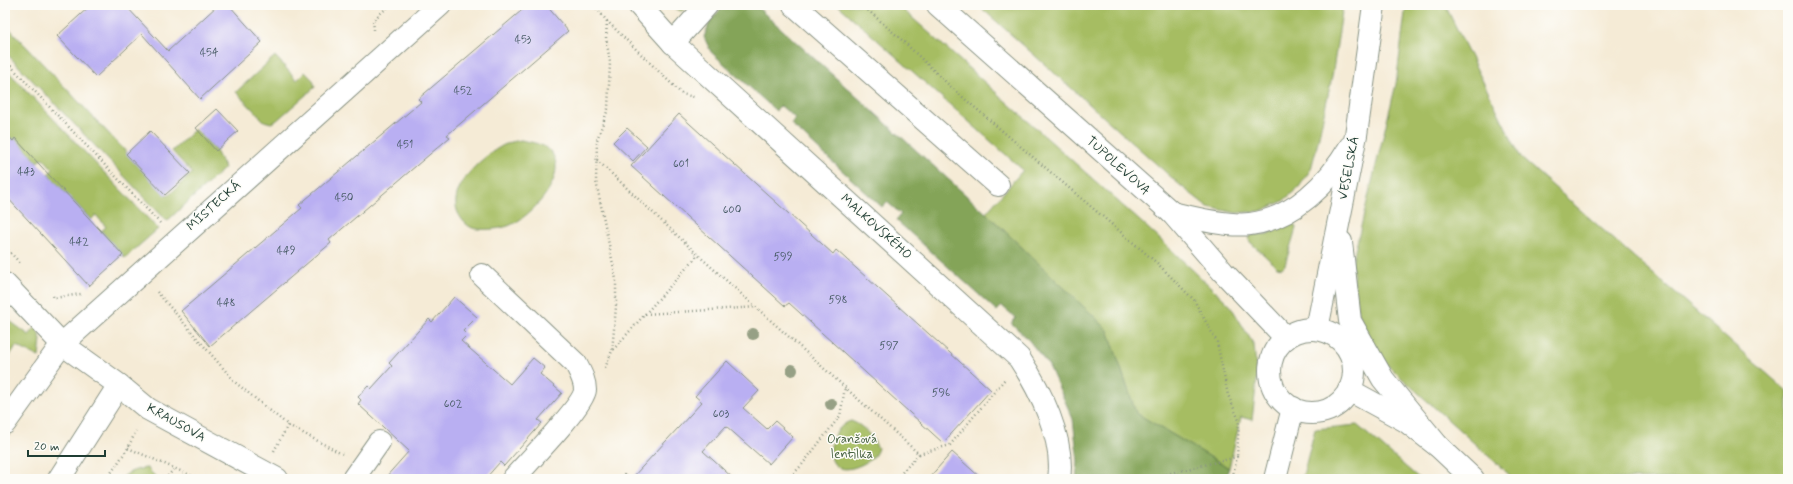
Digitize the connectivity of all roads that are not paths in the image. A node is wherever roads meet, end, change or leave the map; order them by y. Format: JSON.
{"nodes":[{"id":1,"x":440,"y":5,"type":"edge"},
{"id":2,"x":639,"y":5,"type":"edge"},
{"id":3,"x":707,"y":5,"type":"edge"},
{"id":4,"x":794,"y":5,"type":"edge"},
{"id":5,"x":938,"y":5,"type":"edge"},
{"id":6,"x":1374,"y":5,"type":"edge"},
{"id":7,"x":673,"y":43,"type":"junction"},
{"id":8,"x":1356,"y":135,"type":"junction"},
{"id":9,"x":998,"y":185,"type":"dead end"},
{"id":10,"x":1172,"y":214,"type":"junction"},
{"id":11,"x":1338,"y":222,"type":"junction"},
{"id":12,"x":482,"y":275,"type":"dead end"},
{"id":13,"x":5,"y":284,"type":"edge"},
{"id":14,"x":1317,"y":329,"type":"junction"},
{"id":15,"x":1286,"y":338,"type":"junction"},
{"id":16,"x":62,"y":344,"type":"junction"},
{"id":17,"x":119,"y":384,"type":"junction"},
{"id":18,"x":1349,"y":390,"type":"junction"},
{"id":19,"x":1293,"y":408,"type":"junction"},
{"id":20,"x":5,"y":423,"type":"edge"},
{"id":21,"x":379,"y":442,"type":"dead end"},
{"id":22,"x":1438,"y":446,"type":"junction"},
{"id":23,"x":358,"y":472,"type":"edge"},
{"id":24,"x":59,"y":479,"type":"edge"},
{"id":25,"x":277,"y":479,"type":"edge"},
{"id":26,"x":513,"y":479,"type":"edge"},
{"id":27,"x":1059,"y":479,"type":"edge"},
{"id":28,"x":1275,"y":479,"type":"edge"},
{"id":29,"x":1473,"y":479,"type":"edge"}],
"edges":[{"from":1,"to":16,"type":"street","name":"MÍSTECKÁ"},
{"from":2,"to":7,"type":"street","name":"MALKOVSKÉHO"},
{"from":3,"to":7,"type":"street"},
{"from":4,"to":9,"type":"street"},
{"from":5,"to":10,"type":"street","name":"TUPOLEVOVA"},
{"from":6,"to":8,"type":"street","name":"VESELSKÁ"},
{"from":7,"to":27,"type":"street","name":"MALKOVSKÉHO"},
{"from":8,"to":10,"type":"street"},
{"from":8,"to":11,"type":"street","name":"VESELSKÁ"},
{"from":10,"to":15,"type":"street","name":"TUPOLEVOVA"},
{"from":11,"to":14,"type":"street","name":"VESELSKÁ"},
{"from":11,"to":22,"type":"street"},
{"from":12,"to":26,"type":"street"},
{"from":13,"to":16,"type":"street","name":"KRAUSOVA"},
{"from":14,"to":15,"type":"street"},
{"from":14,"to":18,"type":"street"},
{"from":15,"to":19,"type":"street"},
{"from":16,"to":17,"type":"street","name":"KRAUSOVA"},
{"from":16,"to":20,"type":"street","name":"MÍSTECKÁ"},
{"from":17,"to":24,"type":"street"},
{"from":17,"to":25,"type":"street","name":"KRAUSOVA"},
{"from":18,"to":19,"type":"street"},
{"from":18,"to":22,"type":"street"},
{"from":19,"to":28,"type":"street"},
{"from":21,"to":23,"type":"street"},
{"from":22,"to":29,"type":"street"}]}
